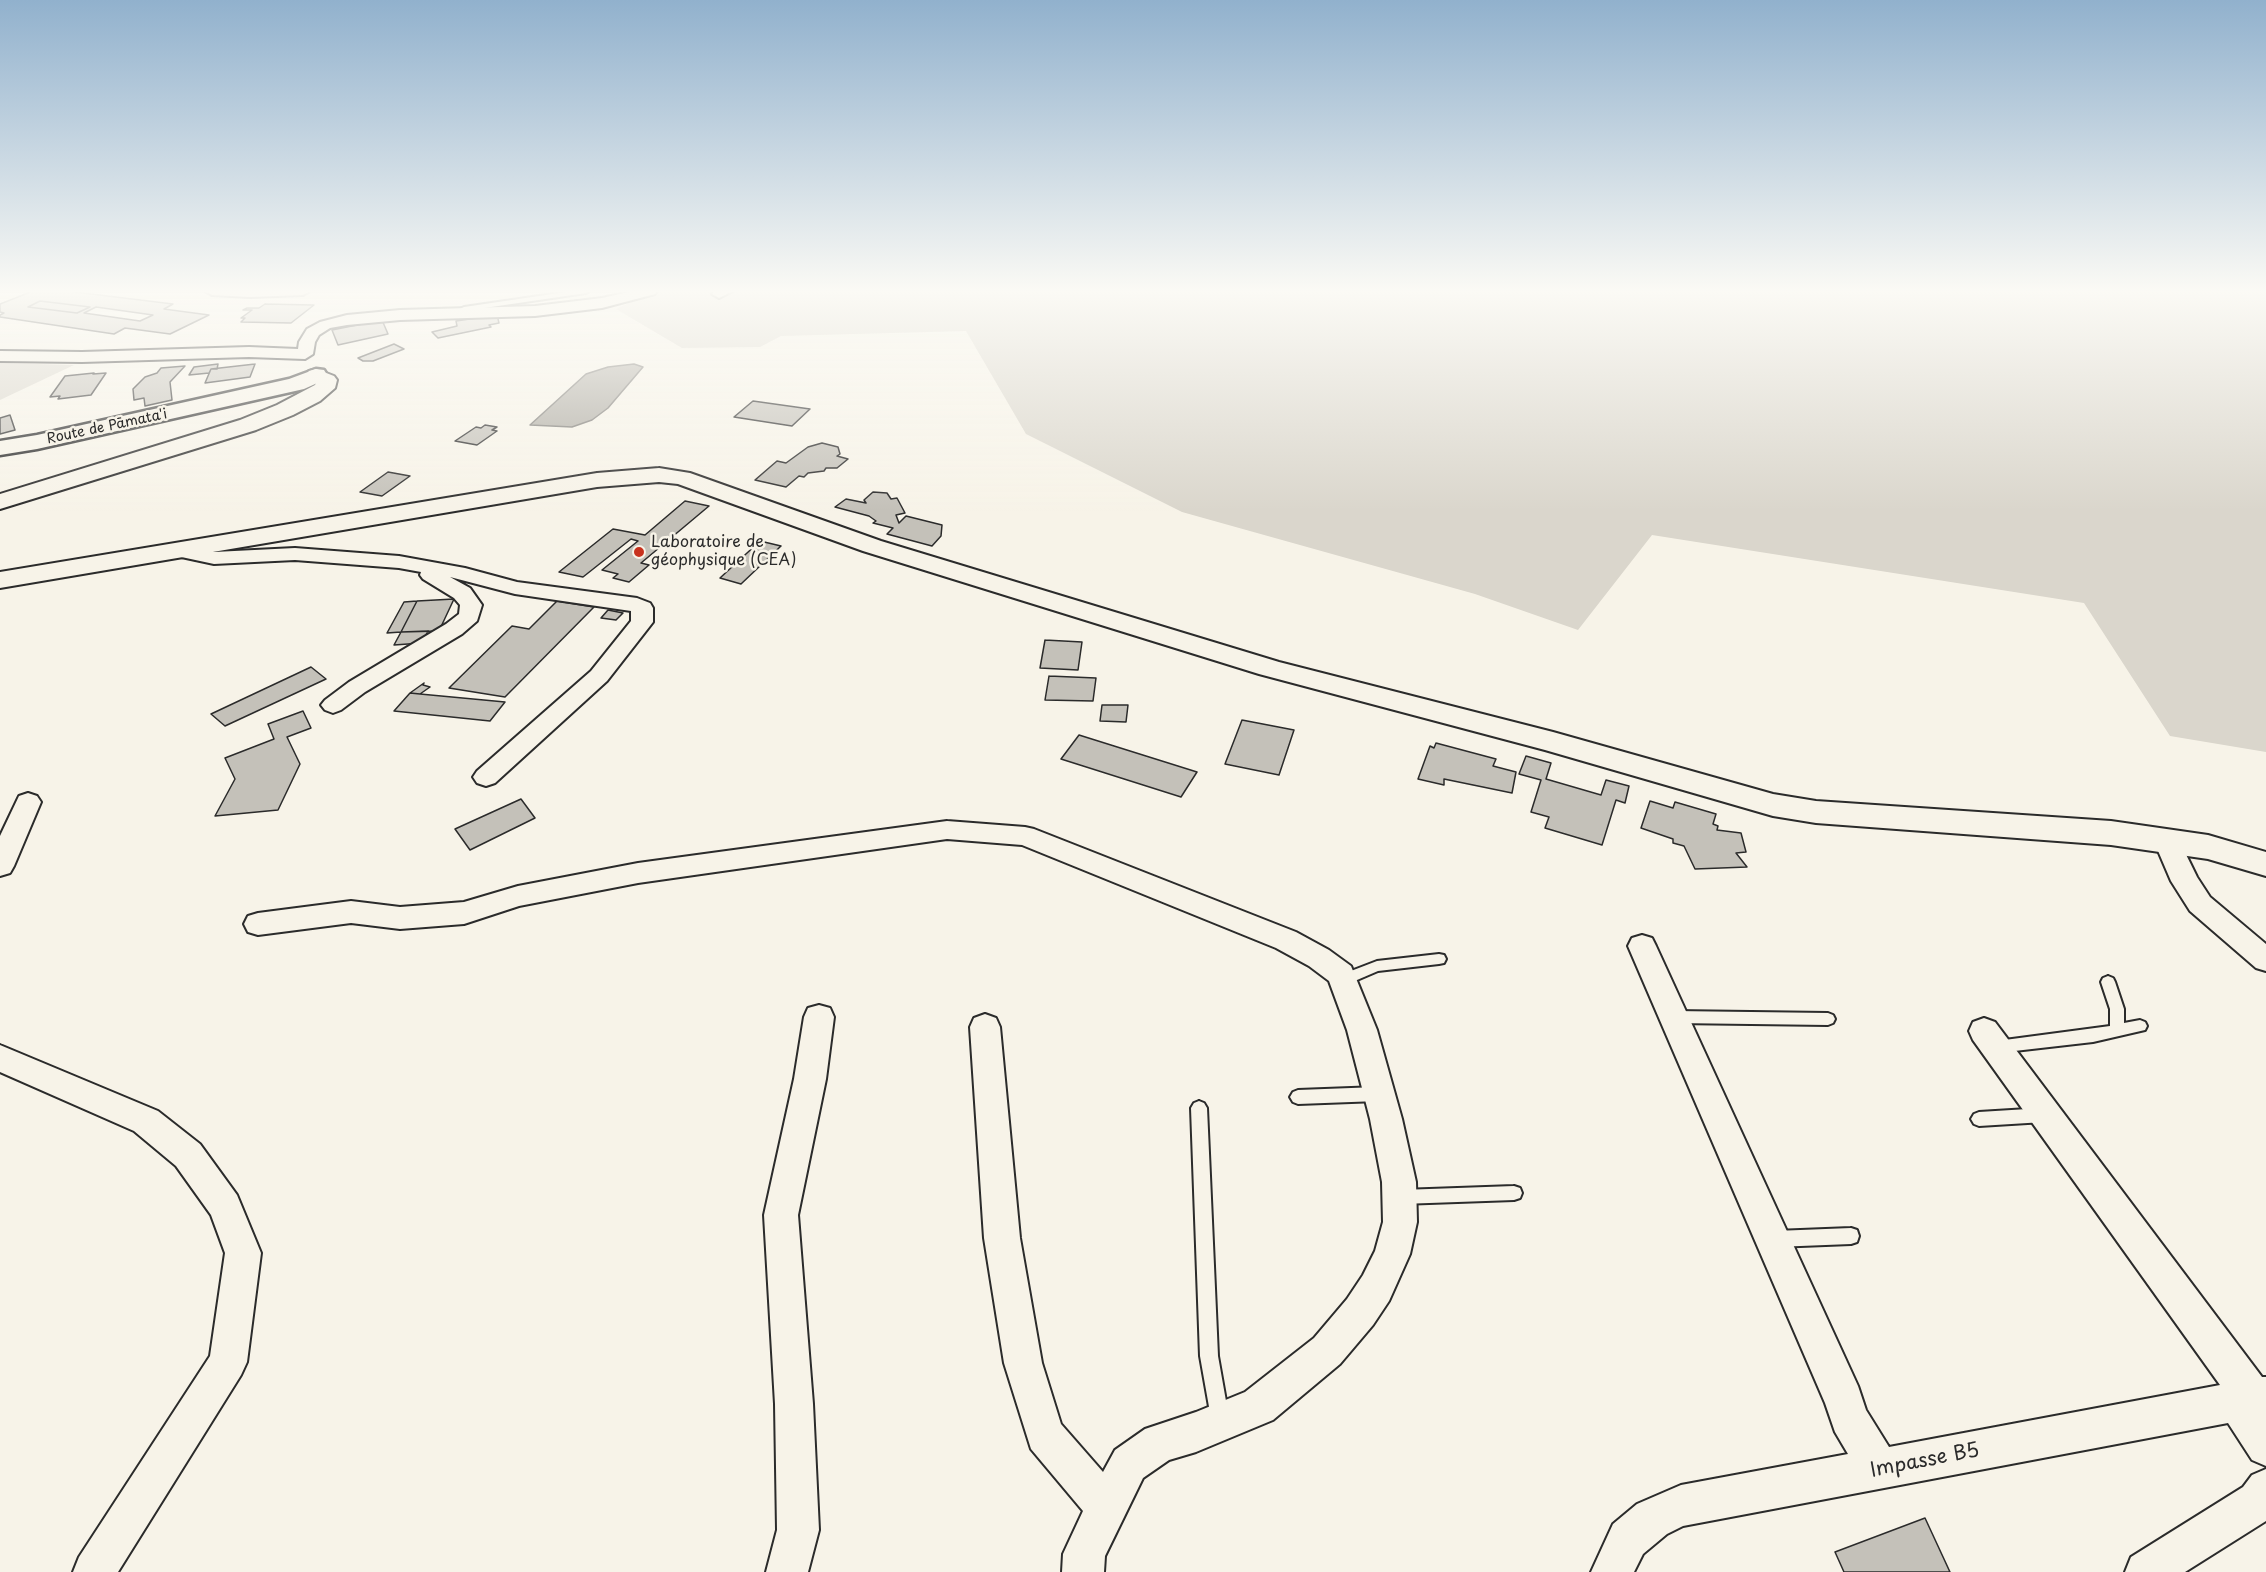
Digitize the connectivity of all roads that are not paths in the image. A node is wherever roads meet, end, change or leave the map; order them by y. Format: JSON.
{"nodes":[{"id":1,"x":318,"y":364,"type":"edge"},
{"id":2,"x":316,"y":375,"type":"junction"},
{"id":3,"x":0,"y":448,"type":"edge"},
{"id":4,"x":0,"y":502,"type":"edge"},
{"id":5,"x":179,"y":551,"type":"junction"},
{"id":6,"x":399,"y":562,"type":"junction"},
{"id":7,"x":0,"y":580,"type":"edge"},
{"id":8,"x":333,"y":705,"type":"dead end"},
{"id":9,"x":486,"y":777,"type":"dead end"},
{"id":10,"x":28,"y":802,"type":"dead end"},
{"id":11,"x":2166,"y":840,"type":"junction"},
{"id":12,"x":2266,"y":864,"type":"edge"},
{"id":13,"x":0,"y":866,"type":"edge"},
{"id":14,"x":258,"y":924,"type":"dead end"},
{"id":15,"x":1642,"y":946,"type":"dead end"},
{"id":16,"x":1440,"y":959,"type":"dead end"},
{"id":17,"x":2266,"y":960,"type":"edge"},
{"id":18,"x":1343,"y":980,"type":"junction"},
{"id":19,"x":2108,"y":982,"type":"dead end"},
{"id":20,"x":819,"y":1017,"type":"dead end"},
{"id":21,"x":1672,"y":1017,"type":"junction"},
{"id":22,"x":1828,"y":1019,"type":"dead end"},
{"id":23,"x":2140,"y":1026,"type":"dead end"},
{"id":24,"x":985,"y":1027,"type":"dead end"},
{"id":25,"x":2117,"y":1031,"type":"junction"},
{"id":26,"x":1990,"y":1039,"type":"joint"},
{"id":27,"x":0,"y":1058,"type":"edge"},
{"id":28,"x":1379,"y":1094,"type":"junction"},
{"id":29,"x":1298,"y":1097,"type":"dead end"},
{"id":30,"x":1199,"y":1108,"type":"dead end"},
{"id":31,"x":2045,"y":1115,"type":"junction"},
{"id":32,"x":1979,"y":1119,"type":"dead end"},
{"id":33,"x":1514,"y":1193,"type":"dead end"},
{"id":34,"x":1400,"y":1197,"type":"junction"},
{"id":35,"x":1851,"y":1236,"type":"dead end"},
{"id":36,"x":1771,"y":1239,"type":"junction"},
{"id":37,"x":2252,"y":1399,"type":"edge"},
{"id":38,"x":1221,"y":1421,"type":"junction"},
{"id":39,"x":2266,"y":1446,"type":"edge"},
{"id":40,"x":1880,"y":1470,"type":"junction"},
{"id":41,"x":2266,"y":1489,"type":"edge"},
{"id":42,"x":1107,"y":1508,"type":"junction"},
{"id":43,"x":94,"y":1572,"type":"edge"},
{"id":44,"x":788,"y":1572,"type":"edge"},
{"id":45,"x":1083,"y":1572,"type":"edge"},
{"id":46,"x":1612,"y":1572,"type":"edge"},
{"id":47,"x":2146,"y":1572,"type":"edge"}],
"edges":[{"from":1,"to":2,"type":"street"},
{"from":2,"to":3,"type":"main road","name":"Route de Pāmata'i"},
{"from":2,"to":4,"type":"street"},
{"from":5,"to":6,"type":"street"},
{"from":5,"to":7,"type":"street"},
{"from":5,"to":11,"type":"street"},
{"from":6,"to":8,"type":"street"},
{"from":6,"to":9,"type":"street"},
{"from":10,"to":13,"type":"street"},
{"from":11,"to":12,"type":"street"},
{"from":11,"to":17,"type":"street"},
{"from":14,"to":18,"type":"street"},
{"from":15,"to":21,"type":"street"},
{"from":16,"to":18,"type":"lane"},
{"from":18,"to":28,"type":"street"},
{"from":19,"to":25,"type":"lane"},
{"from":20,"to":44,"type":"street"},
{"from":21,"to":22,"type":"lane"},
{"from":21,"to":36,"type":"street"},
{"from":23,"to":25,"type":"lane"},
{"from":24,"to":42,"type":"street"},
{"from":25,"to":26,"type":"lane"},
{"from":26,"to":31,"type":"street"},
{"from":27,"to":43,"type":"street"},
{"from":28,"to":29,"type":"lane"},
{"from":28,"to":34,"type":"street"},
{"from":30,"to":38,"type":"lane"},
{"from":31,"to":32,"type":"lane"},
{"from":31,"to":37,"type":"street"},
{"from":33,"to":34,"type":"lane"},
{"from":34,"to":38,"type":"street"},
{"from":35,"to":36,"type":"lane"},
{"from":36,"to":40,"type":"street"},
{"from":37,"to":39,"type":"street"},
{"from":37,"to":40,"type":"street","name":"Impasse B5"},
{"from":38,"to":42,"type":"street"},
{"from":40,"to":46,"type":"street","name":"Impasse B5"},
{"from":41,"to":47,"type":"street"},
{"from":42,"to":45,"type":"street"}]}
